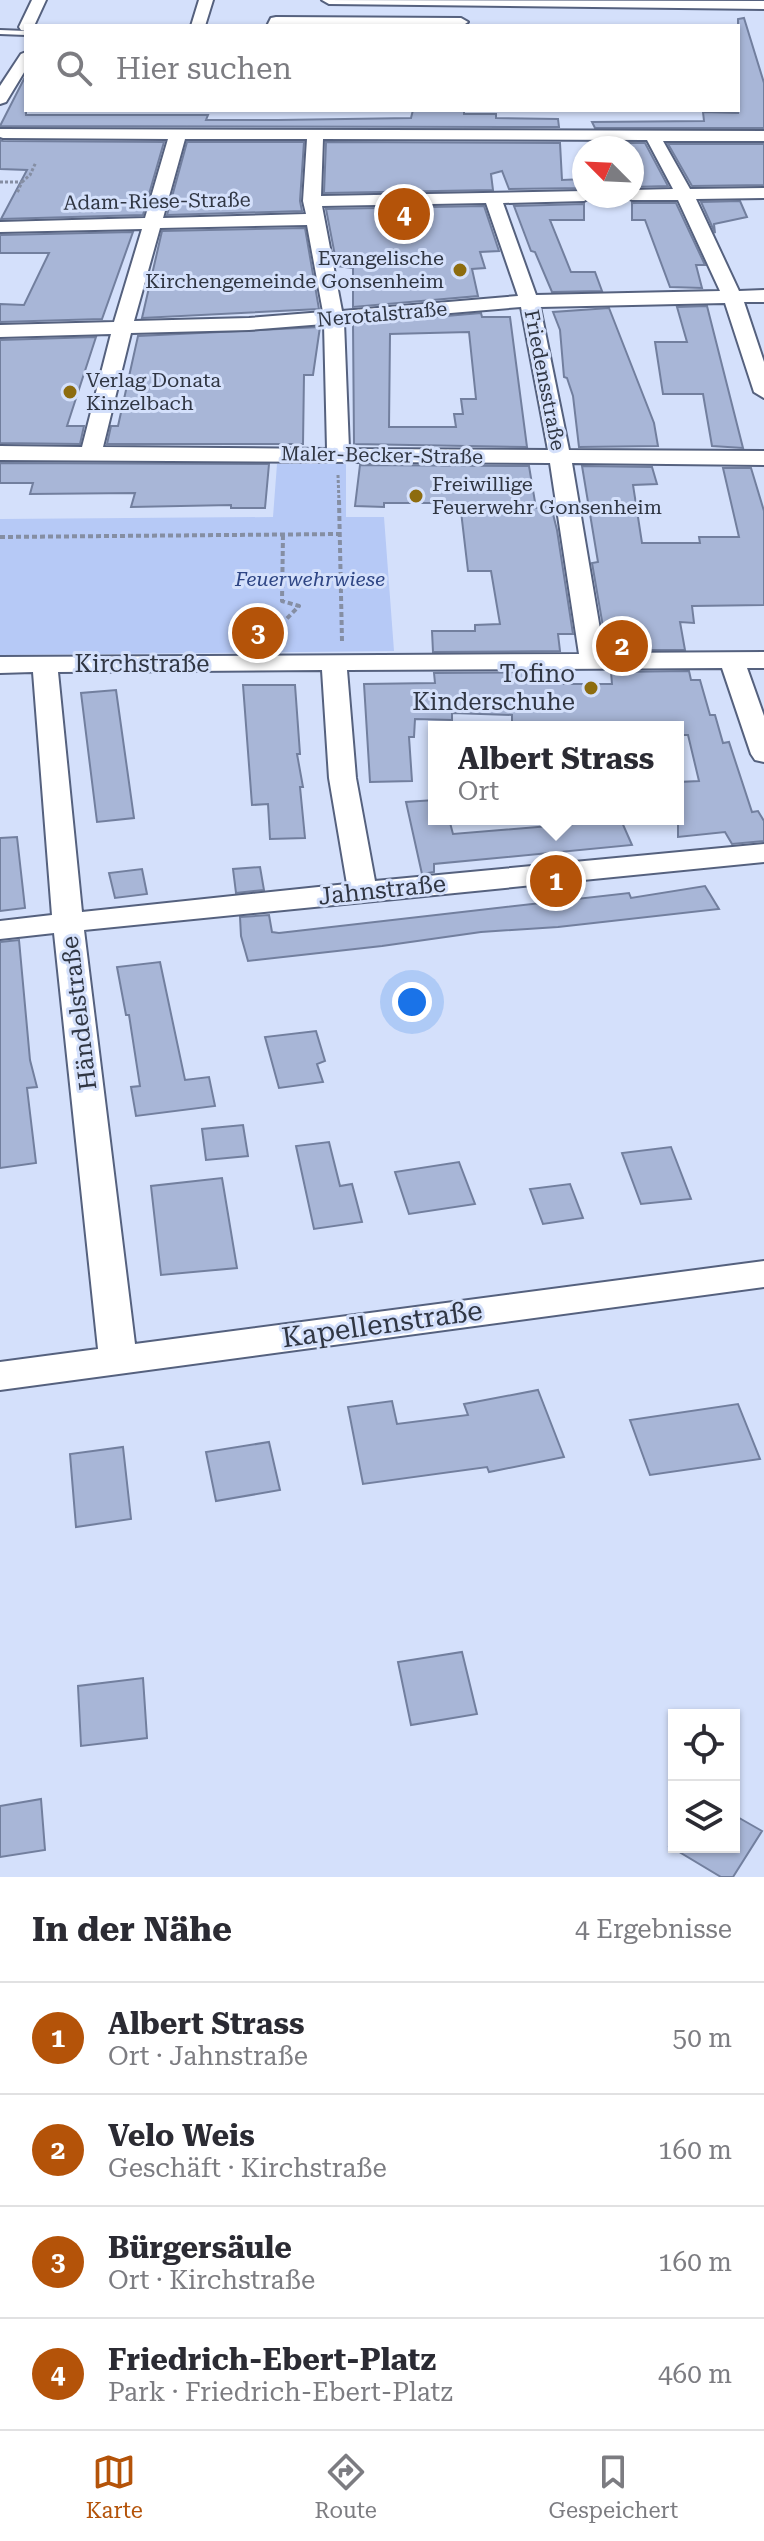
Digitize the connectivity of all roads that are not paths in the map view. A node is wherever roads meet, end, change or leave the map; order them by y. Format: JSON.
{"nodes":[{"id":1,"x":39,"y":0,"type":"edge"},
{"id":2,"x":206,"y":0,"type":"edge"},
{"id":3,"x":329,"y":0,"type":"edge"},
{"id":4,"x":462,"y":1,"type":"edge"},
{"id":5,"x":586,"y":1,"type":"edge"},
{"id":6,"x":757,"y":3,"type":"edge"},
{"id":7,"x":29,"y":24,"type":"edge"},
{"id":8,"x":199,"y":24,"type":"edge"},
{"id":9,"x":275,"y":24,"type":"edge"},
{"id":10,"x":461,"y":24,"type":"edge"},
{"id":11,"x":24,"y":30,"type":"edge"},
{"id":12,"x":0,"y":32,"type":"edge"},
{"id":13,"x":24,"y":60,"type":"edge"},
{"id":14,"x":0,"y":99,"type":"edge"},
{"id":15,"x":3,"y":133,"type":"dead end"},
{"id":16,"x":178,"y":134,"type":"junction"},
{"id":17,"x":315,"y":134,"type":"junction"},
{"id":18,"x":652,"y":135,"type":"junction"},
{"id":19,"x":764,"y":136,"type":"edge"},
{"id":20,"x":684,"y":193,"type":"junction"},
{"id":21,"x":764,"y":193,"type":"edge"},
{"id":22,"x":644,"y":195,"type":"edge"},
{"id":23,"x":572,"y":196,"type":"edge"},
{"id":24,"x":493,"y":198,"type":"junction"},
{"id":25,"x":313,"y":210,"type":"junction"},
{"id":26,"x":153,"y":223,"type":"junction"},
{"id":27,"x":0,"y":227,"type":"edge"},
{"id":28,"x":732,"y":296,"type":"junction"},
{"id":29,"x":764,"y":296,"type":"edge"},
{"id":30,"x":529,"y":301,"type":"junction"},
{"id":31,"x":334,"y":319,"type":"junction"},
{"id":32,"x":122,"y":329,"type":"junction"},
{"id":33,"x":0,"y":331,"type":"edge"},
{"id":34,"x":764,"y":392,"type":"edge"},
{"id":35,"x":0,"y":453,"type":"edge"},
{"id":36,"x":91,"y":453,"type":"junction"},
{"id":37,"x":338,"y":457,"type":"junction"},
{"id":38,"x":560,"y":458,"type":"junction"},
{"id":39,"x":764,"y":458,"type":"edge"},
{"id":40,"x":338,"y":656,"type":"junction"},
{"id":41,"x":732,"y":660,"type":"junction"},
{"id":42,"x":764,"y":660,"type":"edge"},
{"id":43,"x":593,"y":662,"type":"junction"},
{"id":44,"x":0,"y":665,"type":"edge"},
{"id":45,"x":45,"y":665,"type":"junction"},
{"id":46,"x":764,"y":754,"type":"edge"},
{"id":47,"x":764,"y":853,"type":"edge"},
{"id":48,"x":363,"y":891,"type":"junction"},
{"id":49,"x":68,"y":924,"type":"junction"},
{"id":50,"x":0,"y":930,"type":"edge"},
{"id":51,"x":764,"y":1274,"type":"edge"},
{"id":52,"x":118,"y":1361,"type":"junction"},
{"id":53,"x":0,"y":1376,"type":"edge"}],
"edges":[{"from":1,"to":7,"type":"street"},
{"from":2,"to":8,"type":"street"},
{"from":3,"to":4,"type":"street"},
{"from":4,"to":5,"type":"street"},
{"from":4,"to":10,"type":"street"},
{"from":5,"to":6,"type":"street"},
{"from":9,"to":10,"type":"street"},
{"from":11,"to":12,"type":"lane"},
{"from":13,"to":14,"type":"street"},
{"from":15,"to":16,"type":"street"},
{"from":16,"to":17,"type":"street"},
{"from":16,"to":26,"type":"street"},
{"from":17,"to":18,"type":"street"},
{"from":17,"to":25,"type":"street"},
{"from":18,"to":19,"type":"street"},
{"from":18,"to":20,"type":"street"},
{"from":20,"to":21,"type":"street"},
{"from":20,"to":22,"type":"street"},
{"from":20,"to":28,"type":"street"},
{"from":23,"to":24,"type":"street","name":"Adam-Riese-Straße"},
{"from":24,"to":25,"type":"street","name":"Adam-Riese-Straße"},
{"from":24,"to":30,"type":"street","name":"Friedensstraße"},
{"from":25,"to":26,"type":"street","name":"Adam-Riese-Straße"},
{"from":25,"to":31,"type":"street"},
{"from":26,"to":27,"type":"street","name":"Adam-Riese-Straße"},
{"from":26,"to":32,"type":"street"},
{"from":28,"to":29,"type":"street","name":"Nerotalstraße"},
{"from":28,"to":30,"type":"street","name":"Nerotalstraße"},
{"from":28,"to":34,"type":"street"},
{"from":30,"to":31,"type":"street","name":"Nerotalstraße"},
{"from":30,"to":38,"type":"street","name":"Friedensstraße"},
{"from":31,"to":32,"type":"street","name":"Nerotalstraße"},
{"from":31,"to":37,"type":"street"},
{"from":32,"to":33,"type":"street","name":"Nerotalstraße"},
{"from":32,"to":36,"type":"street"},
{"from":35,"to":36,"type":"street","name":"Maler-Becker-Straße"},
{"from":36,"to":37,"type":"street","name":"Maler-Becker-Straße"},
{"from":37,"to":38,"type":"street","name":"Maler-Becker-Straße"},
{"from":38,"to":39,"type":"street","name":"Maler-Becker-Straße"},
{"from":38,"to":43,"type":"street","name":"Friedensstraße"},
{"from":40,"to":43,"type":"street","name":"Kirchstraße"},
{"from":40,"to":45,"type":"street","name":"Kirchstraße"},
{"from":40,"to":48,"type":"street"},
{"from":41,"to":42,"type":"street","name":"Kirchstraße"},
{"from":41,"to":43,"type":"street","name":"Kirchstraße"},
{"from":41,"to":46,"type":"street"},
{"from":44,"to":45,"type":"street","name":"Kirchstraße"},
{"from":45,"to":49,"type":"street","name":"Händelstraße"},
{"from":47,"to":48,"type":"street","name":"Jahnstraße"},
{"from":48,"to":49,"type":"street","name":"Jahnstraße"},
{"from":49,"to":50,"type":"street","name":"Jahnstraße"},
{"from":49,"to":52,"type":"street","name":"Händelstraße"},
{"from":51,"to":52,"type":"street","name":"Kapellenstraße"},
{"from":52,"to":53,"type":"street","name":"Kapellenstraße"}]}
